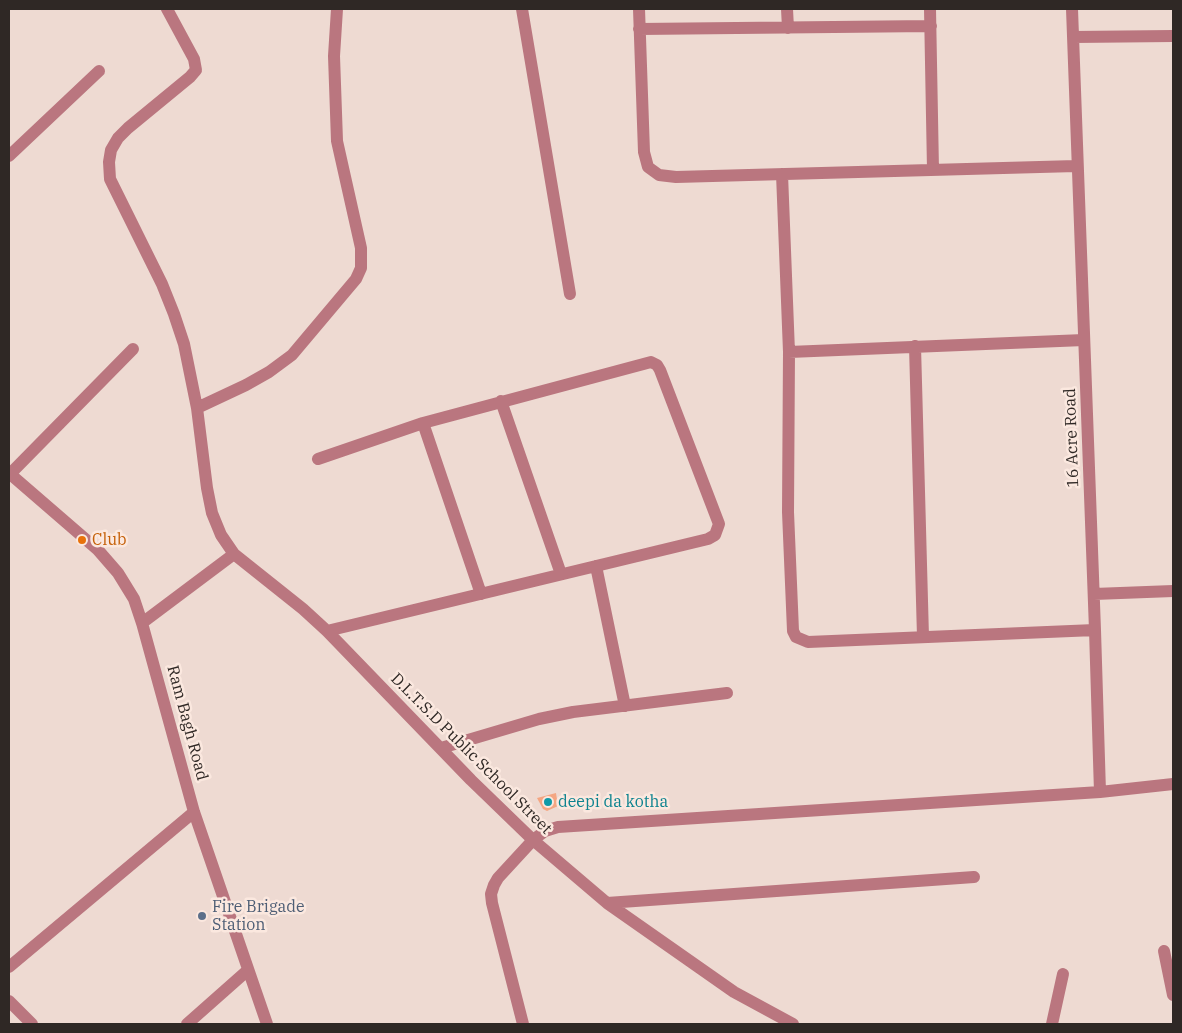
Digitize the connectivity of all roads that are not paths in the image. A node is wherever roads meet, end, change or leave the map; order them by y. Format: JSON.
{"nodes":[{"id":1,"x":167,"y":9,"type":"edge"},
{"id":2,"x":337,"y":9,"type":"edge"},
{"id":3,"x":522,"y":9,"type":"edge"},
{"id":4,"x":639,"y":9,"type":"edge"},
{"id":5,"x":788,"y":9,"type":"edge"},
{"id":6,"x":930,"y":9,"type":"edge"},
{"id":7,"x":1072,"y":9,"type":"edge"},
{"id":8,"x":931,"y":26,"type":"junction"},
{"id":9,"x":788,"y":28,"type":"junction"},
{"id":10,"x":639,"y":30,"type":"junction"},
{"id":11,"x":1173,"y":36,"type":"edge"},
{"id":12,"x":1072,"y":37,"type":"junction"},
{"id":13,"x":99,"y":71,"type":"dead end"},
{"id":14,"x":9,"y":156,"type":"edge"},
{"id":15,"x":1076,"y":166,"type":"junction"},
{"id":16,"x":933,"y":170,"type":"junction"},
{"id":17,"x":782,"y":174,"type":"junction"},
{"id":18,"x":570,"y":294,"type":"dead end"},
{"id":19,"x":1084,"y":340,"type":"junction"},
{"id":20,"x":916,"y":346,"type":"junction"},
{"id":21,"x":133,"y":349,"type":"dead end"},
{"id":22,"x":789,"y":352,"type":"junction"},
{"id":23,"x":501,"y":401,"type":"junction"},
{"id":24,"x":197,"y":408,"type":"junction"},
{"id":25,"x":423,"y":423,"type":"junction"},
{"id":26,"x":318,"y":459,"type":"dead end"},
{"id":27,"x":9,"y":473,"type":"edge"},
{"id":28,"x":234,"y":554,"type":"junction"},
{"id":29,"x":596,"y":566,"type":"junction"},
{"id":30,"x":561,"y":574,"type":"junction"},
{"id":31,"x":1173,"y":591,"type":"edge"},
{"id":32,"x":482,"y":594,"type":"junction"},
{"id":33,"x":1094,"y":594,"type":"junction"},
{"id":34,"x":142,"y":623,"type":"junction"},
{"id":35,"x":1095,"y":630,"type":"junction"},
{"id":36,"x":327,"y":631,"type":"junction"},
{"id":37,"x":923,"y":637,"type":"junction"},
{"id":38,"x":727,"y":693,"type":"dead end"},
{"id":39,"x":625,"y":706,"type":"junction"},
{"id":40,"x":441,"y":748,"type":"junction"},
{"id":41,"x":1173,"y":784,"type":"edge"},
{"id":42,"x":1100,"y":792,"type":"junction"},
{"id":43,"x":194,"y":812,"type":"junction"},
{"id":44,"x":533,"y":840,"type":"junction"},
{"id":45,"x":974,"y":877,"type":"dead end"},
{"id":46,"x":607,"y":903,"type":"junction"},
{"id":47,"x":1164,"y":951,"type":"dead end"},
{"id":48,"x":9,"y":967,"type":"edge"},
{"id":49,"x":248,"y":970,"type":"junction"},
{"id":50,"x":1063,"y":974,"type":"dead end"},
{"id":51,"x":1173,"y":995,"type":"edge"},
{"id":52,"x":9,"y":1001,"type":"edge"},
{"id":53,"x":32,"y":1024,"type":"edge"},
{"id":54,"x":187,"y":1024,"type":"edge"},
{"id":55,"x":267,"y":1024,"type":"edge"},
{"id":56,"x":523,"y":1024,"type":"edge"},
{"id":57,"x":793,"y":1024,"type":"edge"},
{"id":58,"x":1052,"y":1024,"type":"edge"}],
"edges":[{"from":1,"to":24,"type":"street","name":"D.L.T.S.D Public School Street"},
{"from":2,"to":24,"type":"street"},
{"from":3,"to":18,"type":"street"},
{"from":4,"to":10,"type":"street"},
{"from":5,"to":9,"type":"street"},
{"from":6,"to":8,"type":"street"},
{"from":7,"to":12,"type":"street","name":"16 Acre Road"},
{"from":8,"to":9,"type":"street"},
{"from":8,"to":16,"type":"street"},
{"from":9,"to":10,"type":"street"},
{"from":10,"to":17,"type":"street"},
{"from":11,"to":12,"type":"street"},
{"from":12,"to":15,"type":"street","name":"16 Acre Road"},
{"from":13,"to":14,"type":"street"},
{"from":15,"to":16,"type":"street"},
{"from":15,"to":19,"type":"street","name":"16 Acre Road"},
{"from":16,"to":17,"type":"street"},
{"from":17,"to":22,"type":"street"},
{"from":19,"to":20,"type":"street"},
{"from":19,"to":33,"type":"street","name":"16 Acre Road"},
{"from":20,"to":22,"type":"street"},
{"from":20,"to":37,"type":"street"},
{"from":21,"to":27,"type":"street"},
{"from":22,"to":37,"type":"street"},
{"from":23,"to":25,"type":"street"},
{"from":23,"to":29,"type":"street"},
{"from":23,"to":30,"type":"street"},
{"from":24,"to":28,"type":"street","name":"D.L.T.S.D Public School Street"},
{"from":25,"to":26,"type":"street"},
{"from":25,"to":32,"type":"street"},
{"from":27,"to":34,"type":"street","name":"Ram Bagh Road"},
{"from":28,"to":34,"type":"street"},
{"from":28,"to":36,"type":"street","name":"D.L.T.S.D Public School Street"},
{"from":29,"to":30,"type":"street"},
{"from":29,"to":39,"type":"street"},
{"from":30,"to":32,"type":"street"},
{"from":31,"to":33,"type":"street"},
{"from":32,"to":36,"type":"street"},
{"from":33,"to":35,"type":"street","name":"16 Acre Road"},
{"from":34,"to":43,"type":"street","name":"Ram Bagh Road"},
{"from":35,"to":37,"type":"street"},
{"from":35,"to":42,"type":"street","name":"16 Acre Road"},
{"from":36,"to":40,"type":"street","name":"D.L.T.S.D Public School Street"},
{"from":38,"to":39,"type":"street"},
{"from":39,"to":40,"type":"street"},
{"from":40,"to":44,"type":"street","name":"D.L.T.S.D Public School Street"},
{"from":41,"to":42,"type":"street"},
{"from":42,"to":44,"type":"street"},
{"from":43,"to":48,"type":"street"},
{"from":43,"to":49,"type":"street","name":"Ram Bagh Road"},
{"from":44,"to":46,"type":"street","name":"D.L.T.S.D Public School Street"},
{"from":44,"to":56,"type":"street"},
{"from":45,"to":46,"type":"street"},
{"from":46,"to":57,"type":"street","name":"D.L.T.S.D Public School Street"},
{"from":47,"to":51,"type":"street"},
{"from":49,"to":54,"type":"street"},
{"from":49,"to":55,"type":"street","name":"Ram Bagh Road"},
{"from":50,"to":58,"type":"street"},
{"from":52,"to":53,"type":"street"}]}
